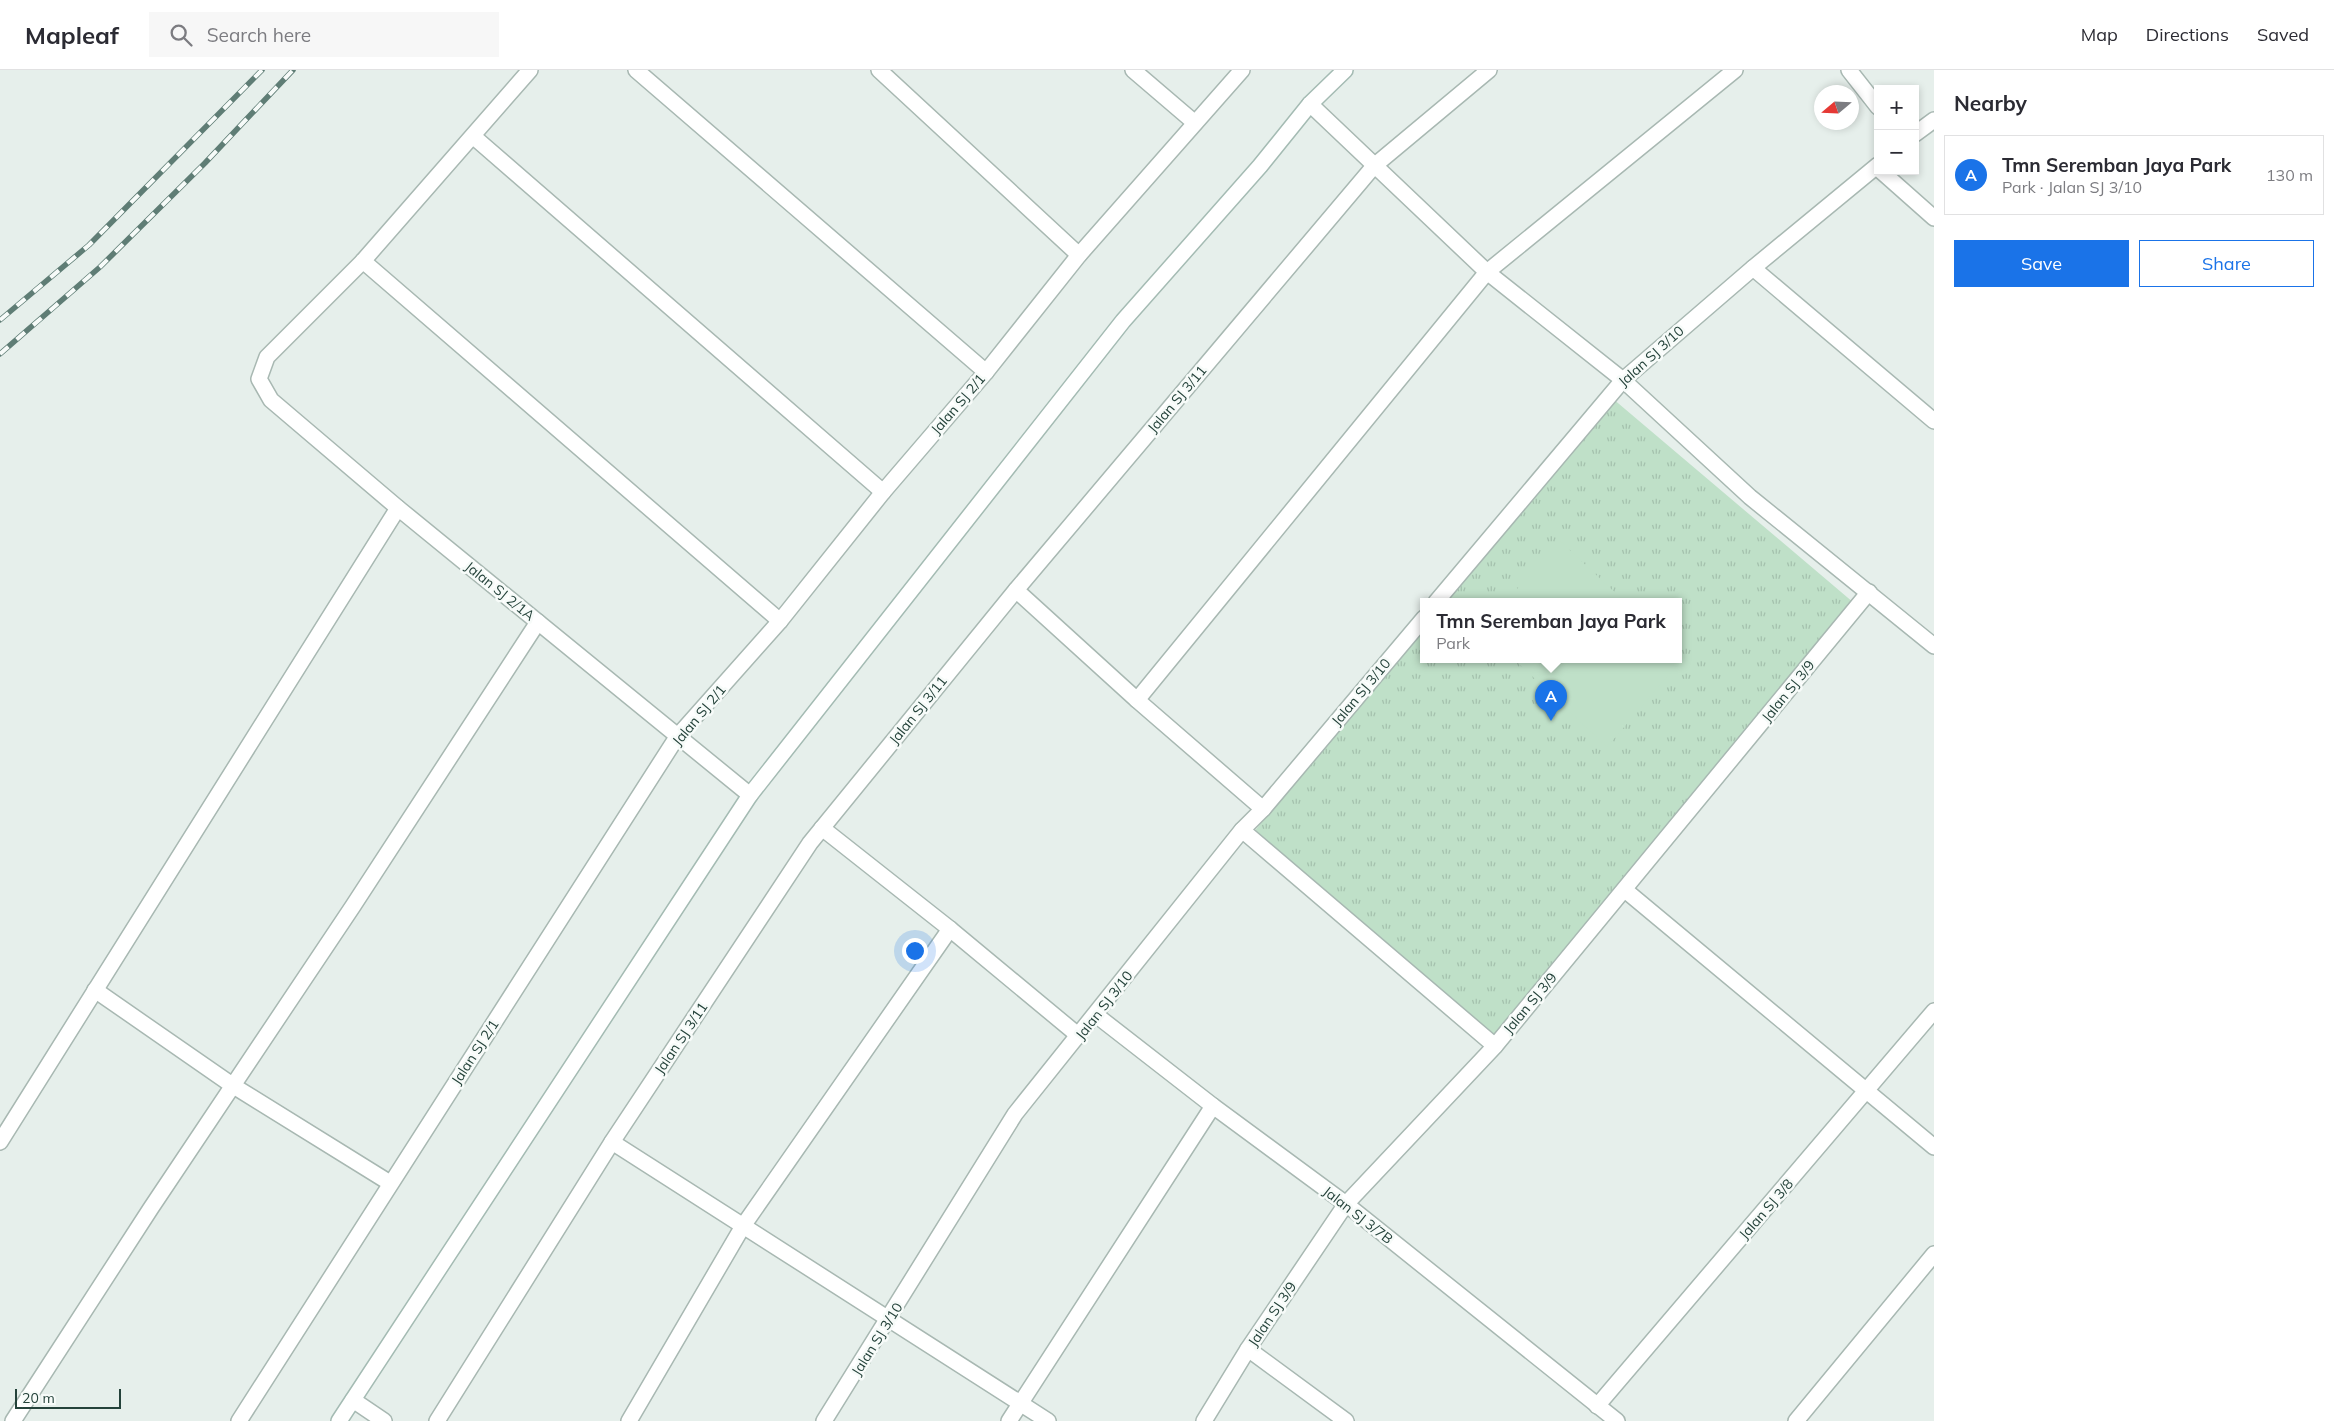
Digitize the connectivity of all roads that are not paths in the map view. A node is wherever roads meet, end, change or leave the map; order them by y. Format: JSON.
{"nodes":[{"id":1,"x":530,"y":70,"type":"edge"},
{"id":2,"x":636,"y":70,"type":"edge"},
{"id":3,"x":879,"y":70,"type":"edge"},
{"id":4,"x":1133,"y":70,"type":"edge"},
{"id":5,"x":1242,"y":70,"type":"edge"},
{"id":6,"x":1344,"y":70,"type":"edge"},
{"id":7,"x":1488,"y":70,"type":"edge"},
{"id":8,"x":1734,"y":70,"type":"edge"},
{"id":9,"x":1849,"y":70,"type":"edge"},
{"id":10,"x":1874,"y":102,"type":"edge"},
{"id":11,"x":1310,"y":104,"type":"junction"},
{"id":12,"x":1934,"y":120,"type":"edge"},
{"id":13,"x":1194,"y":123,"type":"junction"},
{"id":14,"x":1919,"y":131,"type":"edge"},
{"id":15,"x":474,"y":137,"type":"junction"},
{"id":16,"x":1374,"y":166,"type":"junction"},
{"id":17,"x":1874,"y":171,"type":"edge"},
{"id":18,"x":1886,"y":175,"type":"edge"},
{"id":19,"x":1934,"y":218,"type":"edge"},
{"id":20,"x":1079,"y":255,"type":"junction"},
{"id":21,"x":364,"y":261,"type":"junction"},
{"id":22,"x":1753,"y":268,"type":"junction"},
{"id":23,"x":1487,"y":272,"type":"junction"},
{"id":24,"x":986,"y":372,"type":"junction"},
{"id":25,"x":1623,"y":380,"type":"junction"},
{"id":26,"x":1934,"y":421,"type":"edge"},
{"id":27,"x":883,"y":492,"type":"junction"},
{"id":28,"x":398,"y":508,"type":"junction"},
{"id":29,"x":1016,"y":590,"type":"junction"},
{"id":30,"x":1869,"y":592,"type":"junction"},
{"id":31,"x":1439,"y":598,"type":"edge"},
{"id":32,"x":780,"y":621,"type":"junction"},
{"id":33,"x":538,"y":622,"type":"junction"},
{"id":34,"x":1420,"y":623,"type":"edge"},
{"id":35,"x":1934,"y":646,"type":"edge"},
{"id":36,"x":1137,"y":700,"type":"junction"},
{"id":37,"x":678,"y":737,"type":"junction"},
{"id":38,"x":750,"y":794,"type":"junction"},
{"id":39,"x":1263,"y":809,"type":"junction"},
{"id":40,"x":822,"y":828,"type":"junction"},
{"id":41,"x":1242,"y":830,"type":"junction"},
{"id":42,"x":1625,"y":890,"type":"junction"},
{"id":43,"x":950,"y":929,"type":"junction"},
{"id":44,"x":95,"y":990,"type":"junction"},
{"id":45,"x":1934,"y":1011,"type":"edge"},
{"id":46,"x":1096,"y":1015,"type":"junction"},
{"id":47,"x":1079,"y":1036,"type":"junction"},
{"id":48,"x":1495,"y":1046,"type":"junction"},
{"id":49,"x":232,"y":1085,"type":"junction"},
{"id":50,"x":1868,"y":1091,"type":"junction"},
{"id":51,"x":1213,"y":1106,"type":"junction"},
{"id":52,"x":0,"y":1142,"type":"edge"},
{"id":53,"x":612,"y":1142,"type":"junction"},
{"id":54,"x":1934,"y":1147,"type":"edge"},
{"id":55,"x":390,"y":1183,"type":"junction"},
{"id":56,"x":1346,"y":1204,"type":"junction"},
{"id":57,"x":743,"y":1226,"type":"junction"},
{"id":58,"x":1934,"y":1254,"type":"edge"},
{"id":59,"x":888,"y":1321,"type":"junction"},
{"id":60,"x":1248,"y":1349,"type":"junction"},
{"id":61,"x":353,"y":1400,"type":"junction"},
{"id":62,"x":1022,"y":1402,"type":"junction"},
{"id":63,"x":1597,"y":1406,"type":"junction"},
{"id":64,"x":13,"y":1421,"type":"edge"},
{"id":65,"x":239,"y":1421,"type":"edge"},
{"id":66,"x":340,"y":1421,"type":"edge"},
{"id":67,"x":384,"y":1421,"type":"edge"},
{"id":68,"x":437,"y":1421,"type":"edge"},
{"id":69,"x":628,"y":1421,"type":"edge"},
{"id":70,"x":824,"y":1421,"type":"edge"},
{"id":71,"x":1009,"y":1421,"type":"edge"},
{"id":72,"x":1048,"y":1421,"type":"edge"},
{"id":73,"x":1204,"y":1421,"type":"edge"},
{"id":74,"x":1346,"y":1421,"type":"edge"},
{"id":75,"x":1617,"y":1421,"type":"edge"},
{"id":76,"x":1796,"y":1421,"type":"edge"}],
"edges":[{"from":1,"to":15,"type":"street"},
{"from":2,"to":24,"type":"street"},
{"from":3,"to":20,"type":"street"},
{"from":4,"to":13,"type":"street"},
{"from":5,"to":13,"type":"street","name":"Jalan SJ 2/1"},
{"from":6,"to":11,"type":"street"},
{"from":7,"to":16,"type":"street","name":"Jalan SJ 3/11"},
{"from":8,"to":23,"type":"street"},
{"from":9,"to":10,"type":"street"},
{"from":11,"to":16,"type":"street"},
{"from":11,"to":38,"type":"street"},
{"from":12,"to":14,"type":"street"},
{"from":13,"to":20,"type":"street","name":"Jalan SJ 2/1"},
{"from":15,"to":21,"type":"street"},
{"from":15,"to":27,"type":"street"},
{"from":16,"to":23,"type":"street"},
{"from":16,"to":29,"type":"street","name":"Jalan SJ 3/11"},
{"from":17,"to":22,"type":"street","name":"Jalan SJ 3/10"},
{"from":18,"to":19,"type":"street"},
{"from":20,"to":24,"type":"street","name":"Jalan SJ 2/1"},
{"from":21,"to":28,"type":"street","name":"Jalan SJ 2/1A"},
{"from":21,"to":32,"type":"street"},
{"from":22,"to":25,"type":"street","name":"Jalan SJ 3/10"},
{"from":22,"to":26,"type":"street"},
{"from":23,"to":25,"type":"street"},
{"from":23,"to":36,"type":"street"},
{"from":24,"to":27,"type":"street","name":"Jalan SJ 2/1"},
{"from":25,"to":30,"type":"street"},
{"from":25,"to":31,"type":"street","name":"Jalan SJ 3/10"},
{"from":27,"to":32,"type":"street","name":"Jalan SJ 2/1"},
{"from":28,"to":33,"type":"street","name":"Jalan SJ 2/1A"},
{"from":28,"to":44,"type":"street"},
{"from":29,"to":36,"type":"street"},
{"from":29,"to":40,"type":"street","name":"Jalan SJ 3/11"},
{"from":30,"to":35,"type":"street"},
{"from":30,"to":42,"type":"street","name":"Jalan SJ 3/9"},
{"from":32,"to":37,"type":"street","name":"Jalan SJ 2/1"},
{"from":33,"to":37,"type":"street","name":"Jalan SJ 2/1A"},
{"from":33,"to":49,"type":"street"},
{"from":34,"to":39,"type":"street","name":"Jalan SJ 3/10"},
{"from":36,"to":39,"type":"street"},
{"from":37,"to":38,"type":"street","name":"Jalan SJ 2/1A"},
{"from":37,"to":55,"type":"street","name":"Jalan SJ 2/1"},
{"from":38,"to":61,"type":"street"},
{"from":39,"to":41,"type":"street","name":"Jalan SJ 3/10"},
{"from":40,"to":43,"type":"street"},
{"from":40,"to":53,"type":"street","name":"Jalan SJ 3/11"},
{"from":41,"to":46,"type":"street","name":"Jalan SJ 3/10"},
{"from":41,"to":48,"type":"street"},
{"from":42,"to":48,"type":"street","name":"Jalan SJ 3/9"},
{"from":42,"to":50,"type":"street"},
{"from":43,"to":47,"type":"street"},
{"from":43,"to":57,"type":"street"},
{"from":44,"to":49,"type":"street"},
{"from":44,"to":52,"type":"street"},
{"from":45,"to":50,"type":"street","name":"Jalan SJ 3/8"},
{"from":46,"to":47,"type":"street","name":"Jalan SJ 3/10"},
{"from":46,"to":51,"type":"street","name":"Jalan SJ 3/7B"},
{"from":47,"to":59,"type":"street","name":"Jalan SJ 3/10"},
{"from":48,"to":56,"type":"street","name":"Jalan SJ 3/9"},
{"from":49,"to":55,"type":"street"},
{"from":49,"to":64,"type":"street"},
{"from":50,"to":54,"type":"street"},
{"from":50,"to":63,"type":"street","name":"Jalan SJ 3/8"},
{"from":51,"to":56,"type":"street","name":"Jalan SJ 3/7B"},
{"from":51,"to":62,"type":"street"},
{"from":53,"to":57,"type":"street"},
{"from":53,"to":68,"type":"street","name":"Jalan SJ 3/11"},
{"from":55,"to":65,"type":"street","name":"Jalan SJ 2/1"},
{"from":56,"to":60,"type":"street","name":"Jalan SJ 3/9"},
{"from":56,"to":63,"type":"street","name":"Jalan SJ 3/7B"},
{"from":57,"to":59,"type":"street"},
{"from":57,"to":69,"type":"street"},
{"from":58,"to":76,"type":"street"},
{"from":59,"to":62,"type":"street"},
{"from":59,"to":70,"type":"street","name":"Jalan SJ 3/10"},
{"from":60,"to":73,"type":"street","name":"Jalan SJ 3/9"},
{"from":60,"to":74,"type":"street"},
{"from":61,"to":66,"type":"street"},
{"from":61,"to":67,"type":"street"},
{"from":62,"to":71,"type":"street"},
{"from":62,"to":72,"type":"street"},
{"from":63,"to":75,"type":"street","name":"Jalan SJ 3/7B"}]}
